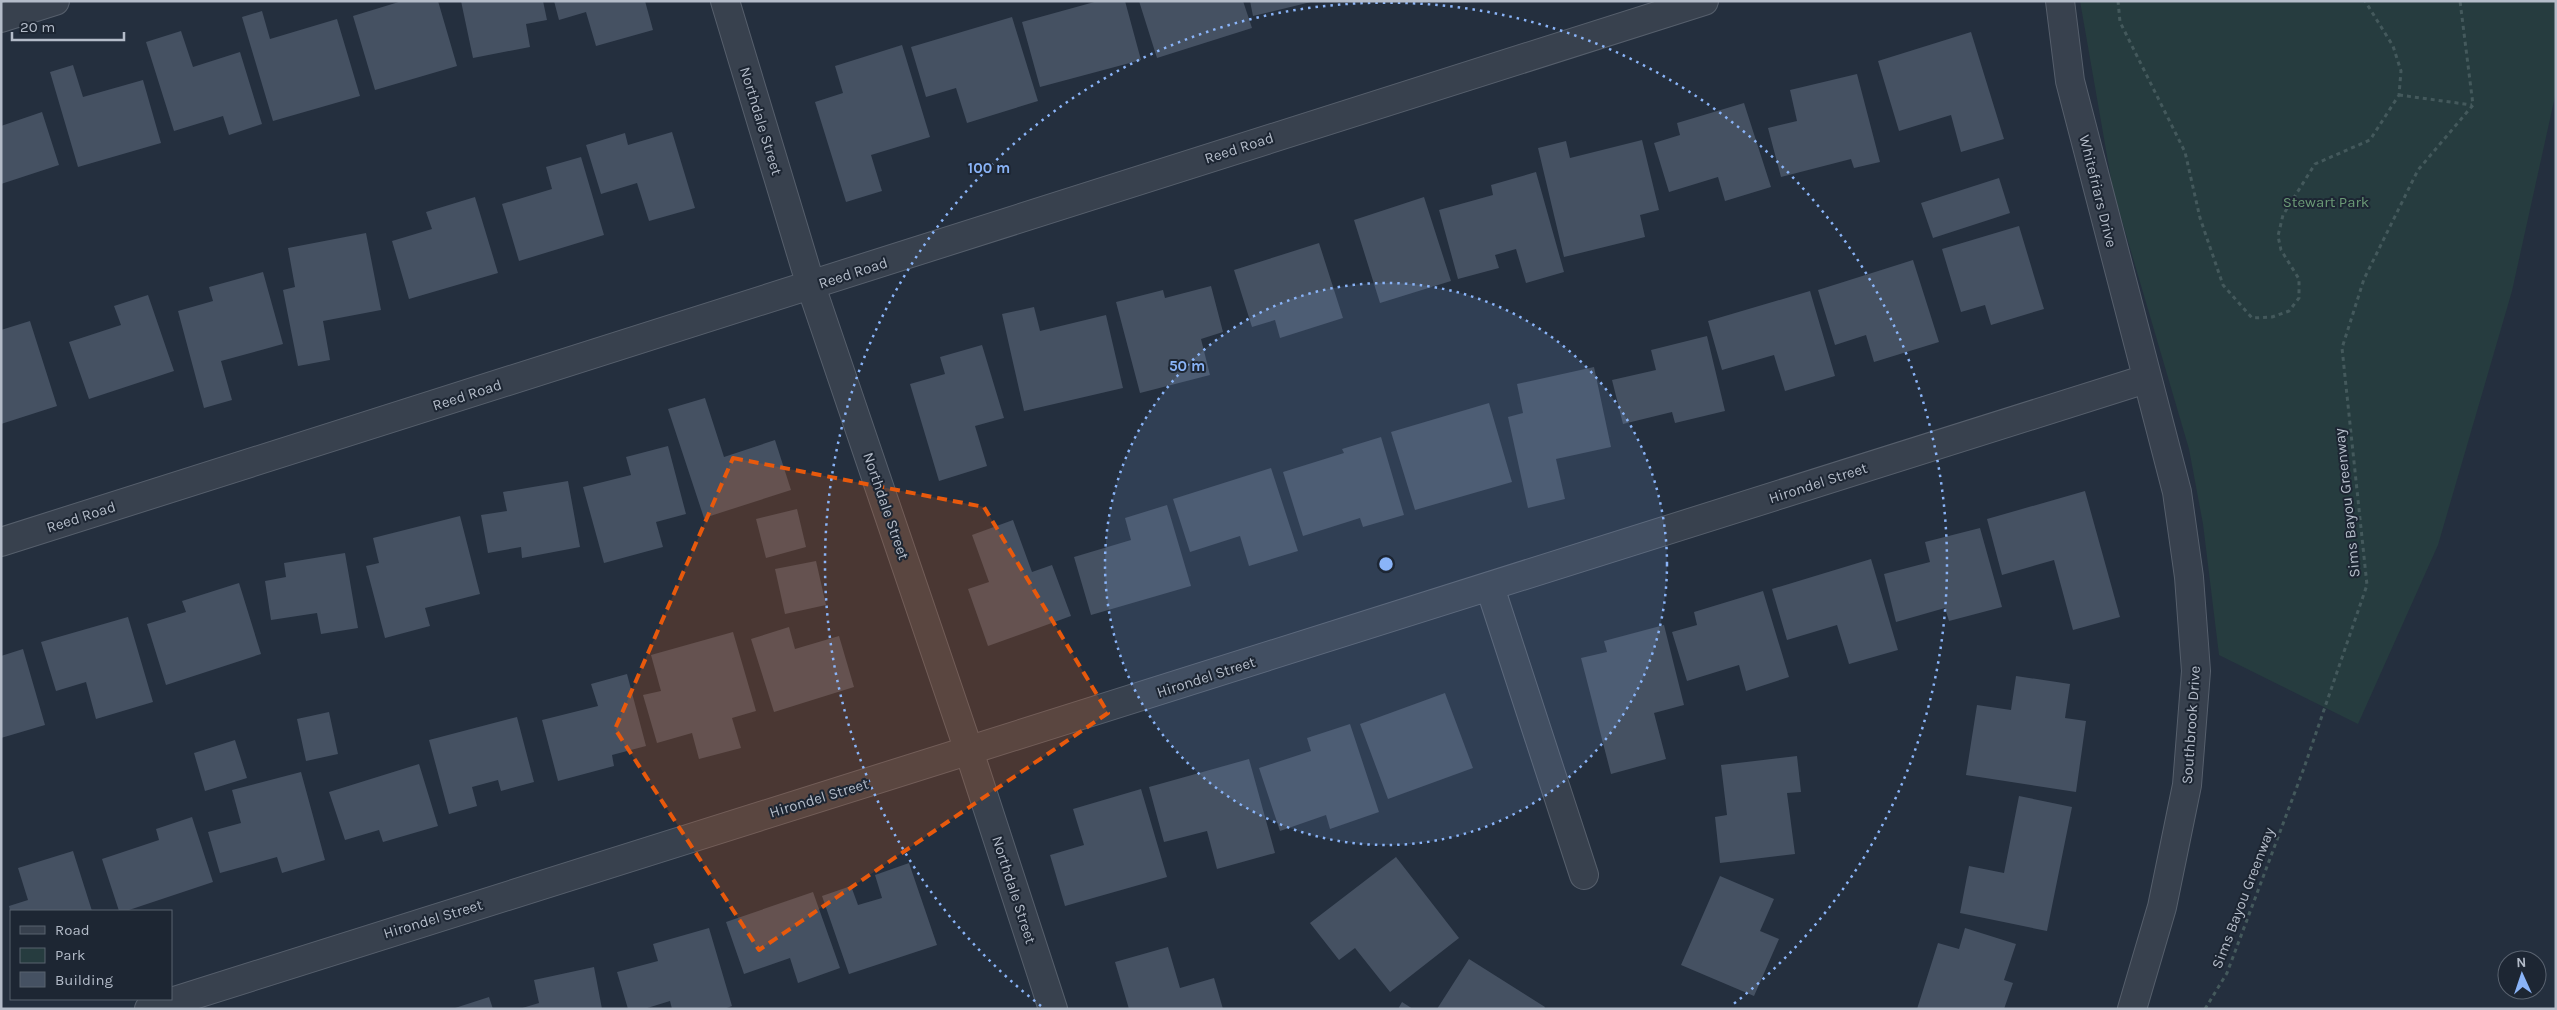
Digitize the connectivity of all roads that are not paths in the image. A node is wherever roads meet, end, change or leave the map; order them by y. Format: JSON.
{"nodes":[{"id":1,"x":54,"y":1,"type":"edge"},
{"id":2,"x":725,"y":1,"type":"edge"},
{"id":3,"x":1704,"y":1,"type":"edge"},
{"id":4,"x":2060,"y":1,"type":"edge"},
{"id":5,"x":1,"y":18,"type":"edge"},
{"id":6,"x":811,"y":286,"type":"junction"},
{"id":7,"x":2146,"y":379,"type":"junction"},
{"id":8,"x":1,"y":542,"type":"edge"},
{"id":9,"x":1490,"y":587,"type":"junction"},
{"id":10,"x":969,"y":751,"type":"junction"},
{"id":11,"x":1584,"y":875,"type":"dead end"},
{"id":12,"x":149,"y":1009,"type":"edge"},
{"id":13,"x":1053,"y":1009,"type":"edge"},
{"id":14,"x":2132,"y":1009,"type":"edge"}],
"edges":[{"from":1,"to":5,"type":"street"},
{"from":2,"to":6,"type":"street","name":"Northdale Street"},
{"from":3,"to":6,"type":"street","name":"Reed Road"},
{"from":4,"to":7,"type":"street","name":"Whitefriars Drive"},
{"from":6,"to":8,"type":"street","name":"Reed Road"},
{"from":6,"to":10,"type":"street","name":"Northdale Street"},
{"from":7,"to":9,"type":"street","name":"Hirondel Street"},
{"from":7,"to":14,"type":"street","name":"Southbrook Drive"},
{"from":9,"to":10,"type":"street","name":"Hirondel Street"},
{"from":9,"to":11,"type":"street"},
{"from":10,"to":12,"type":"street","name":"Hirondel Street"},
{"from":10,"to":13,"type":"street","name":"Northdale Street"}]}
